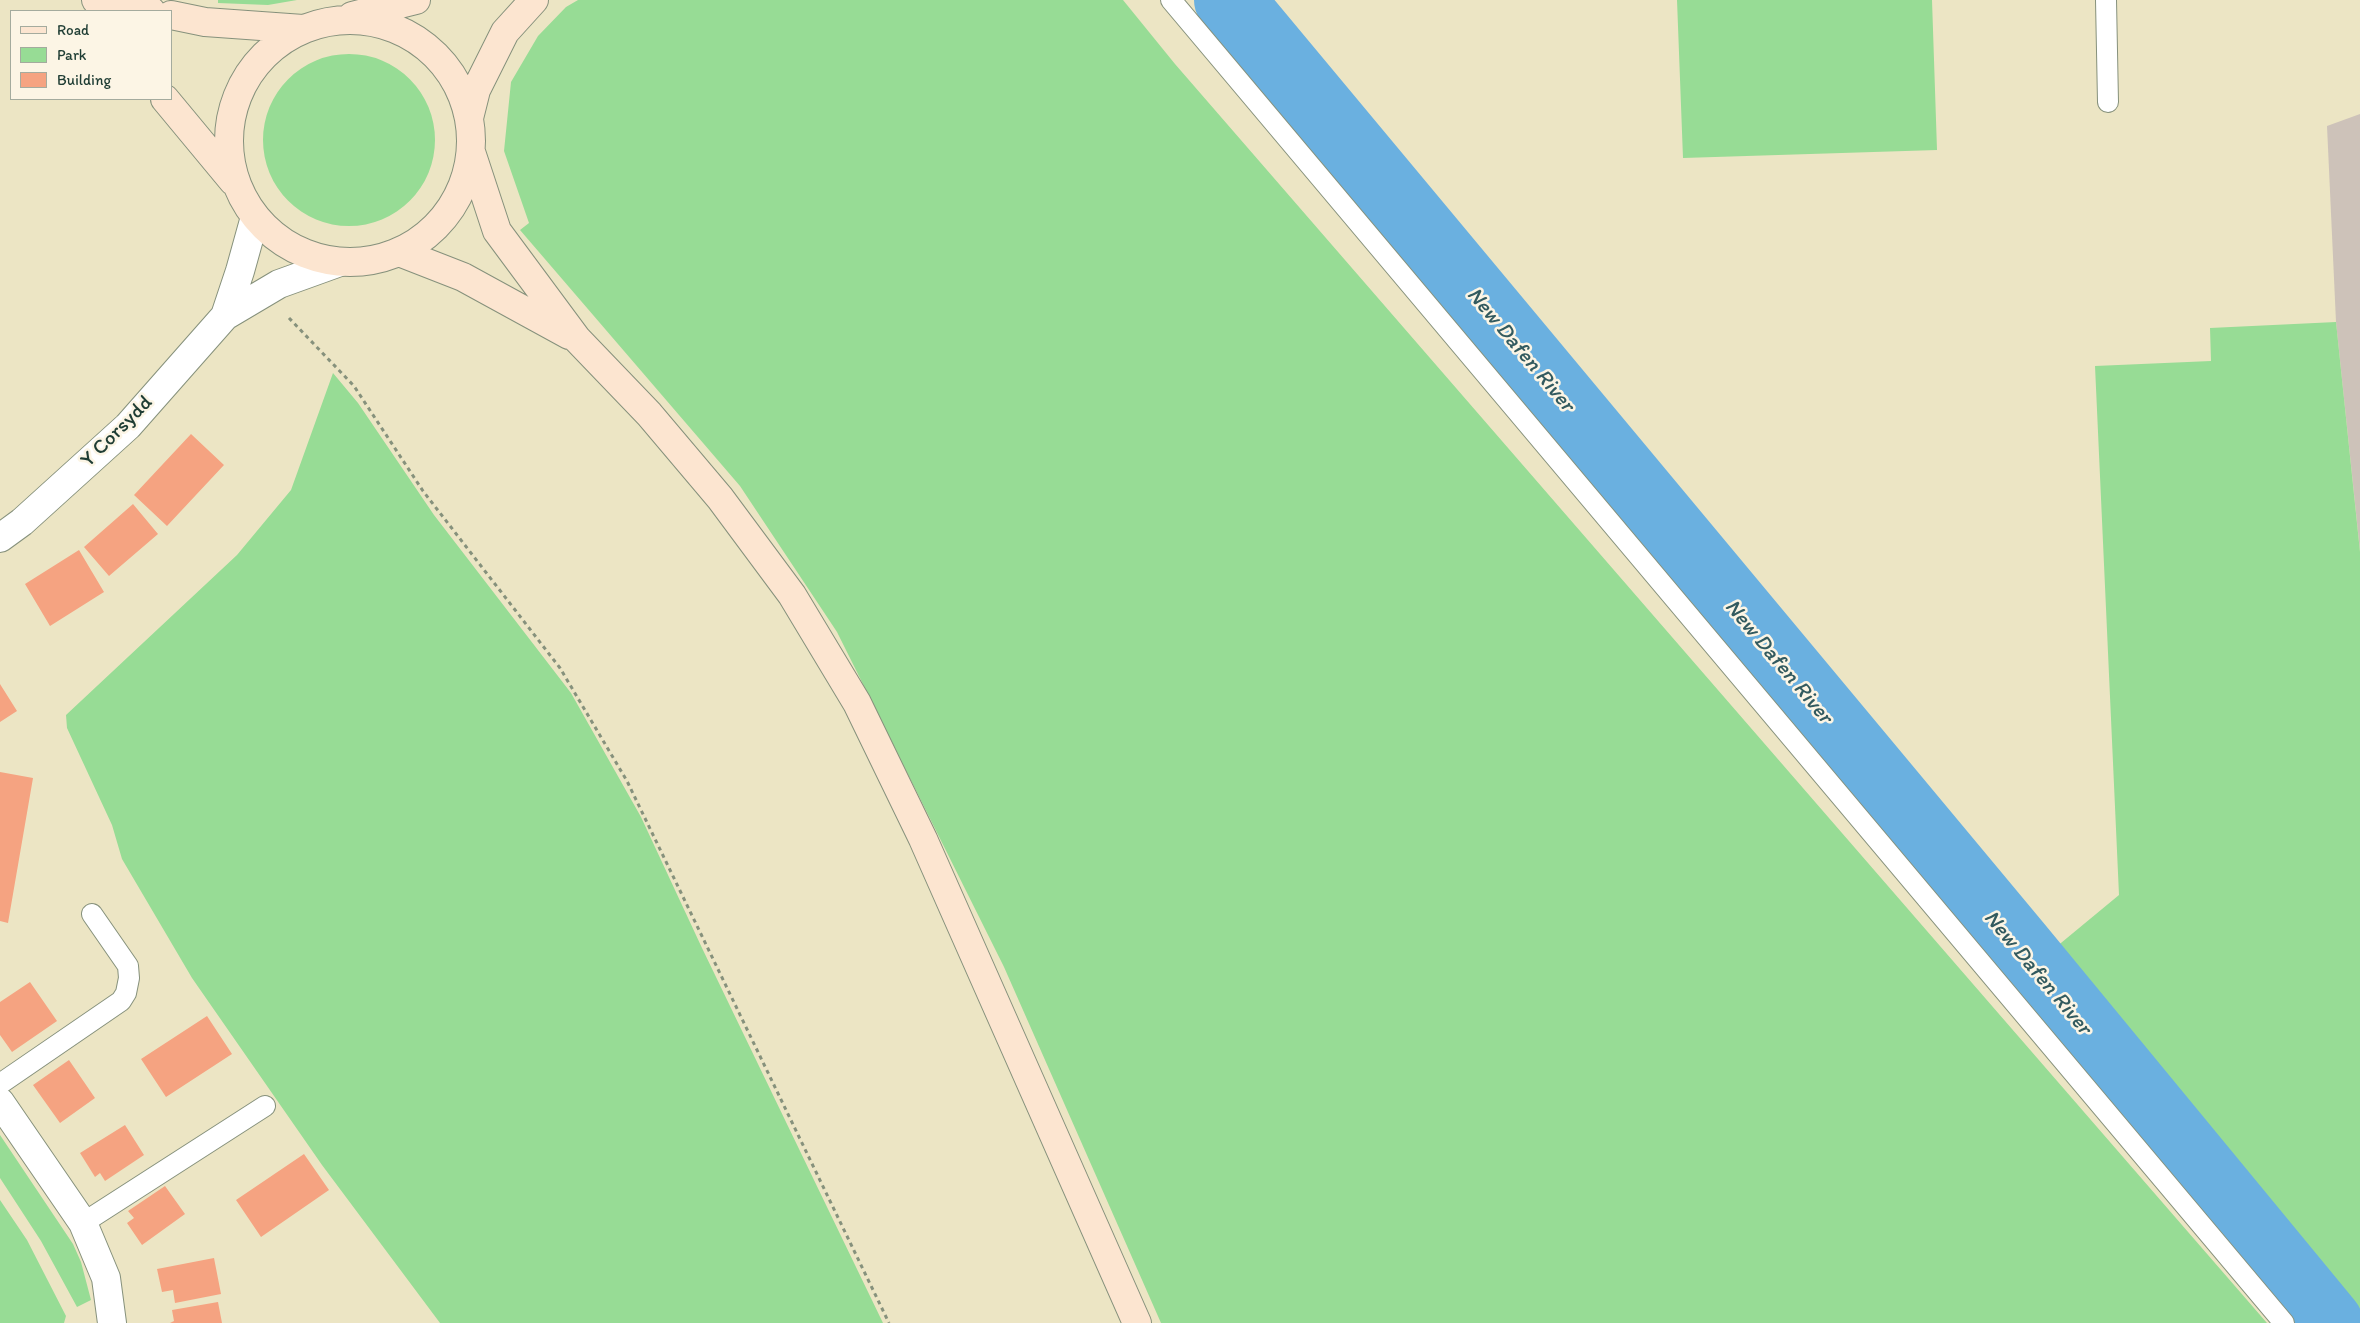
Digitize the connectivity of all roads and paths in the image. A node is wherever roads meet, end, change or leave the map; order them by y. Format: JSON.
{"nodes":[{"id":1,"x":76,"y":0,"type":"edge"},
{"id":2,"x":96,"y":0,"type":"edge"},
{"id":3,"x":416,"y":0,"type":"edge"},
{"id":4,"x":534,"y":0,"type":"edge"},
{"id":5,"x":1170,"y":0,"type":"edge"},
{"id":6,"x":2106,"y":0,"type":"edge"},
{"id":7,"x":85,"y":10,"type":"edge"},
{"id":8,"x":146,"y":10,"type":"edge"},
{"id":9,"x":172,"y":15,"type":"edge"},
{"id":10,"x":339,"y":20,"type":"junction"},
{"id":11,"x":303,"y":29,"type":"junction"},
{"id":12,"x":166,"y":100,"type":"edge"},
{"id":13,"x":2108,"y":102,"type":"dead end"},
{"id":14,"x":469,"y":118,"type":"junction"},
{"id":15,"x":471,"y":152,"type":"junction"},
{"id":16,"x":236,"y":184,"type":"junction"},
{"id":17,"x":255,"y":217,"type":"junction"},
{"id":18,"x":399,"y":252,"type":"junction"},
{"id":19,"x":340,"y":262,"type":"junction"},
{"id":20,"x":285,"y":314,"type":"dead end"},
{"id":21,"x":225,"y":316,"type":"junction"},
{"id":22,"x":577,"y":339,"type":"junction"},
{"id":23,"x":0,"y":538,"type":"edge"},
{"id":24,"x":92,"y":914,"type":"dead end"},
{"id":25,"x":0,"y":1084,"type":"edge"},
{"id":26,"x":0,"y":1102,"type":"edge"},
{"id":27,"x":265,"y":1106,"type":"dead end"},
{"id":28,"x":83,"y":1223,"type":"junction"},
{"id":29,"x":112,"y":1323,"type":"edge"},
{"id":30,"x":889,"y":1323,"type":"edge"},
{"id":31,"x":1137,"y":1323,"type":"edge"},
{"id":32,"x":2284,"y":1323,"type":"edge"}],
"edges":[{"from":1,"to":7,"type":"main road"},
{"from":2,"to":8,"type":"main road"},
{"from":3,"to":10,"type":"main road"},
{"from":4,"to":14,"type":"main road"},
{"from":5,"to":32,"type":"lane"},
{"from":6,"to":13,"type":"lane"},
{"from":9,"to":11,"type":"main road"},
{"from":10,"to":11,"type":"main road"},
{"from":10,"to":14,"type":"main road"},
{"from":11,"to":16,"type":"main road"},
{"from":12,"to":16,"type":"main road"},
{"from":14,"to":15,"type":"main road"},
{"from":15,"to":18,"type":"main road"},
{"from":15,"to":22,"type":"main road"},
{"from":16,"to":17,"type":"main road"},
{"from":17,"to":19,"type":"main road"},
{"from":17,"to":21,"type":"street","name":"Y Corsydd"},
{"from":18,"to":19,"type":"main road"},
{"from":18,"to":22,"type":"main road"},
{"from":19,"to":21,"type":"street","name":"Y Corsydd"},
{"from":20,"to":30,"type":"path"},
{"from":21,"to":23,"type":"street","name":"Y Corsydd"},
{"from":22,"to":31,"type":"main road"},
{"from":24,"to":25,"type":"lane"},
{"from":26,"to":28,"type":"street"},
{"from":27,"to":28,"type":"lane"},
{"from":28,"to":29,"type":"street"}]}
